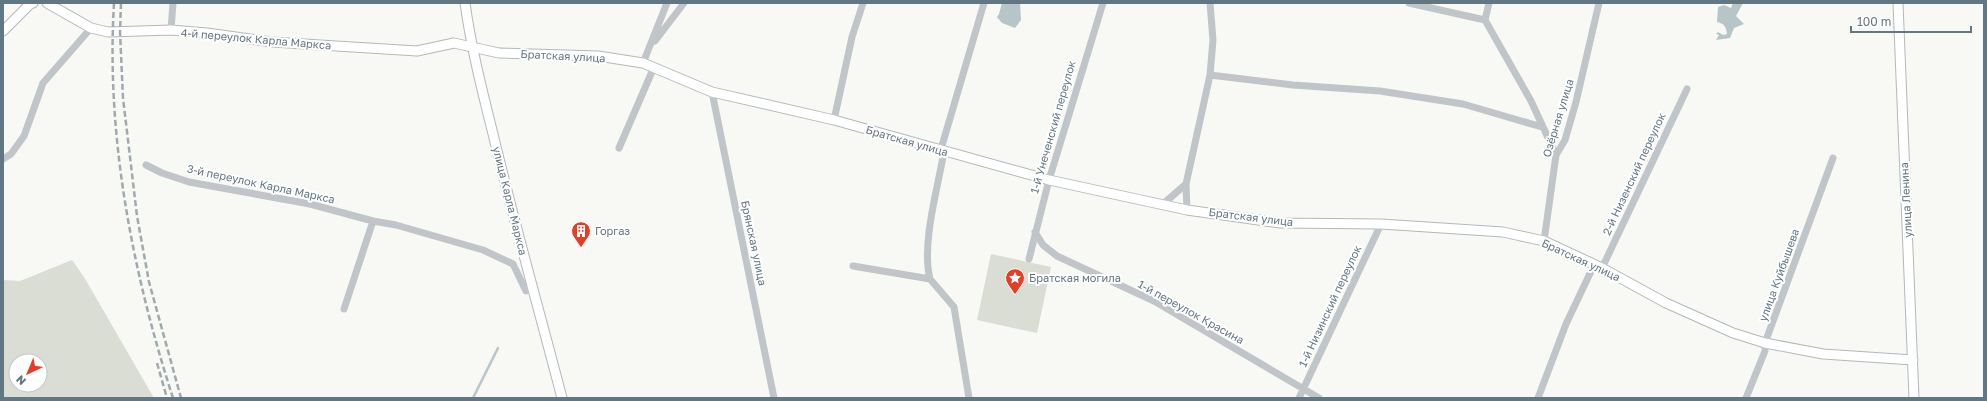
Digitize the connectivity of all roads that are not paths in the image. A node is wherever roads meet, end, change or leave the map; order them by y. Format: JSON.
{"nodes":[{"id":1,"x":31,"y":3,"type":"edge"},
{"id":2,"x":47,"y":3,"type":"edge"},
{"id":3,"x":173,"y":3,"type":"edge"},
{"id":4,"x":465,"y":3,"type":"edge"},
{"id":5,"x":667,"y":3,"type":"edge"},
{"id":6,"x":684,"y":3,"type":"edge"},
{"id":7,"x":863,"y":3,"type":"edge"},
{"id":8,"x":984,"y":3,"type":"edge"},
{"id":9,"x":1103,"y":3,"type":"edge"},
{"id":10,"x":1210,"y":3,"type":"edge"},
{"id":11,"x":1409,"y":3,"type":"edge"},
{"id":12,"x":1489,"y":3,"type":"edge"},
{"id":13,"x":1599,"y":3,"type":"edge"},
{"id":14,"x":1898,"y":3,"type":"edge"},
{"id":15,"x":1485,"y":20,"type":"junction"},
{"id":16,"x":91,"y":28,"type":"junction"},
{"id":17,"x":171,"y":30,"type":"junction"},
{"id":18,"x":3,"y":31,"type":"edge"},
{"id":19,"x":472,"y":46,"type":"junction"},
{"id":20,"x":648,"y":50,"type":"junction"},
{"id":21,"x":643,"y":63,"type":"junction"},
{"id":22,"x":654,"y":67,"type":"junction"},
{"id":23,"x":1210,"y":75,"type":"junction"},
{"id":24,"x":1686,"y":89,"type":"dead end"},
{"id":25,"x":712,"y":92,"type":"junction"},
{"id":26,"x":834,"y":120,"type":"junction"},
{"id":27,"x":1542,"y":127,"type":"junction"},
{"id":28,"x":619,"y":148,"type":"dead end"},
{"id":29,"x":942,"y":150,"type":"junction"},
{"id":30,"x":1556,"y":155,"type":"junction"},
{"id":31,"x":1833,"y":158,"type":"dead end"},
{"id":32,"x":3,"y":159,"type":"edge"},
{"id":33,"x":146,"y":165,"type":"dead end"},
{"id":34,"x":1049,"y":180,"type":"junction"},
{"id":35,"x":1186,"y":184,"type":"junction"},
{"id":36,"x":1163,"y":204,"type":"junction"},
{"id":37,"x":1187,"y":210,"type":"junction"},
{"id":38,"x":373,"y":221,"type":"junction"},
{"id":39,"x":1380,"y":224,"type":"junction"},
{"id":40,"x":1035,"y":232,"type":"junction"},
{"id":41,"x":1544,"y":241,"type":"junction"},
{"id":42,"x":1029,"y":259,"type":"dead end"},
{"id":43,"x":853,"y":266,"type":"dead end"},
{"id":44,"x":1598,"y":267,"type":"junction"},
{"id":45,"x":930,"y":279,"type":"junction"},
{"id":46,"x":533,"y":289,"type":"junction"},
{"id":47,"x":344,"y":309,"type":"dead end"},
{"id":48,"x":1765,"y":343,"type":"junction"},
{"id":49,"x":1913,"y":360,"type":"junction"},
{"id":50,"x":1303,"y":389,"type":"junction"},
{"id":51,"x":562,"y":398,"type":"edge"},
{"id":52,"x":774,"y":398,"type":"edge"},
{"id":53,"x":969,"y":398,"type":"edge"},
{"id":54,"x":1299,"y":398,"type":"edge"},
{"id":55,"x":1319,"y":398,"type":"edge"},
{"id":56,"x":1538,"y":398,"type":"edge"},
{"id":57,"x":1746,"y":398,"type":"edge"},
{"id":58,"x":1914,"y":398,"type":"edge"}],
"edges":[{"from":1,"to":18,"type":"street"},
{"from":2,"to":16,"type":"street","name":"4-й переулок Карла Маркса"},
{"from":3,"to":17,"type":"street"},
{"from":4,"to":19,"type":"street","name":"улица Карла Маркса"},
{"from":5,"to":20,"type":"street"},
{"from":6,"to":20,"type":"street"},
{"from":7,"to":26,"type":"street"},
{"from":8,"to":29,"type":"street"},
{"from":9,"to":34,"type":"street","name":"1-й Унеченский переулок"},
{"from":10,"to":23,"type":"street"},
{"from":11,"to":15,"type":"street"},
{"from":12,"to":15,"type":"street"},
{"from":13,"to":30,"type":"street","name":"Озёрная улица"},
{"from":14,"to":49,"type":"street","name":"улица Ленина"},
{"from":15,"to":27,"type":"street"},
{"from":16,"to":17,"type":"street","name":"4-й переулок Карла Маркса"},
{"from":16,"to":32,"type":"street"},
{"from":17,"to":19,"type":"street","name":"4-й переулок Карла Маркса"},
{"from":19,"to":21,"type":"street","name":"Братская улица"},
{"from":19,"to":46,"type":"street","name":"улица Карла Маркса"},
{"from":20,"to":21,"type":"street"},
{"from":21,"to":22,"type":"street","name":"Братская улица"},
{"from":22,"to":25,"type":"street","name":"Братская улица"},
{"from":22,"to":28,"type":"street"},
{"from":23,"to":27,"type":"street"},
{"from":23,"to":35,"type":"street"},
{"from":24,"to":44,"type":"street","name":"2-й Низенский переулок"},
{"from":25,"to":26,"type":"street","name":"Братская улица"},
{"from":25,"to":52,"type":"street","name":"Брянская улица"},
{"from":26,"to":29,"type":"street","name":"Братская улица"},
{"from":27,"to":30,"type":"street"},
{"from":29,"to":34,"type":"street","name":"Братская улица"},
{"from":29,"to":45,"type":"street"},
{"from":30,"to":41,"type":"street","name":"Озёрная улица"},
{"from":31,"to":48,"type":"street","name":"улица Куйбышева"},
{"from":33,"to":38,"type":"street","name":"3-й переулок Карла Маркса"},
{"from":34,"to":36,"type":"street","name":"Братская улица"},
{"from":34,"to":40,"type":"street","name":"1-й Унеченский переулок"},
{"from":35,"to":36,"type":"street"},
{"from":35,"to":37,"type":"street"},
{"from":36,"to":37,"type":"street","name":"Братская улица"},
{"from":37,"to":39,"type":"street","name":"Братская улица"},
{"from":38,"to":46,"type":"street","name":"3-й переулок Карла Маркса"},
{"from":38,"to":47,"type":"street"},
{"from":39,"to":41,"type":"street","name":"Братская улица"},
{"from":39,"to":50,"type":"street","name":"1-й Низинский переулок"},
{"from":40,"to":42,"type":"street","name":"1-й Унеченский переулок"},
{"from":40,"to":50,"type":"street","name":"1-й переулок Красина"},
{"from":41,"to":44,"type":"street","name":"Братская улица"},
{"from":43,"to":45,"type":"street"},
{"from":44,"to":48,"type":"street","name":"Братская улица"},
{"from":44,"to":56,"type":"street","name":"2-й Низенский переулок"},
{"from":45,"to":53,"type":"street"},
{"from":46,"to":51,"type":"street","name":"улица Карла Маркса"},
{"from":48,"to":49,"type":"street","name":"Братская улица"},
{"from":48,"to":57,"type":"street","name":"улица Куйбышева"},
{"from":49,"to":58,"type":"street","name":"улица Ленина"},
{"from":50,"to":54,"type":"street","name":"1-й Низинский переулок"},
{"from":50,"to":55,"type":"street","name":"1-й переулок Красина"}]}
